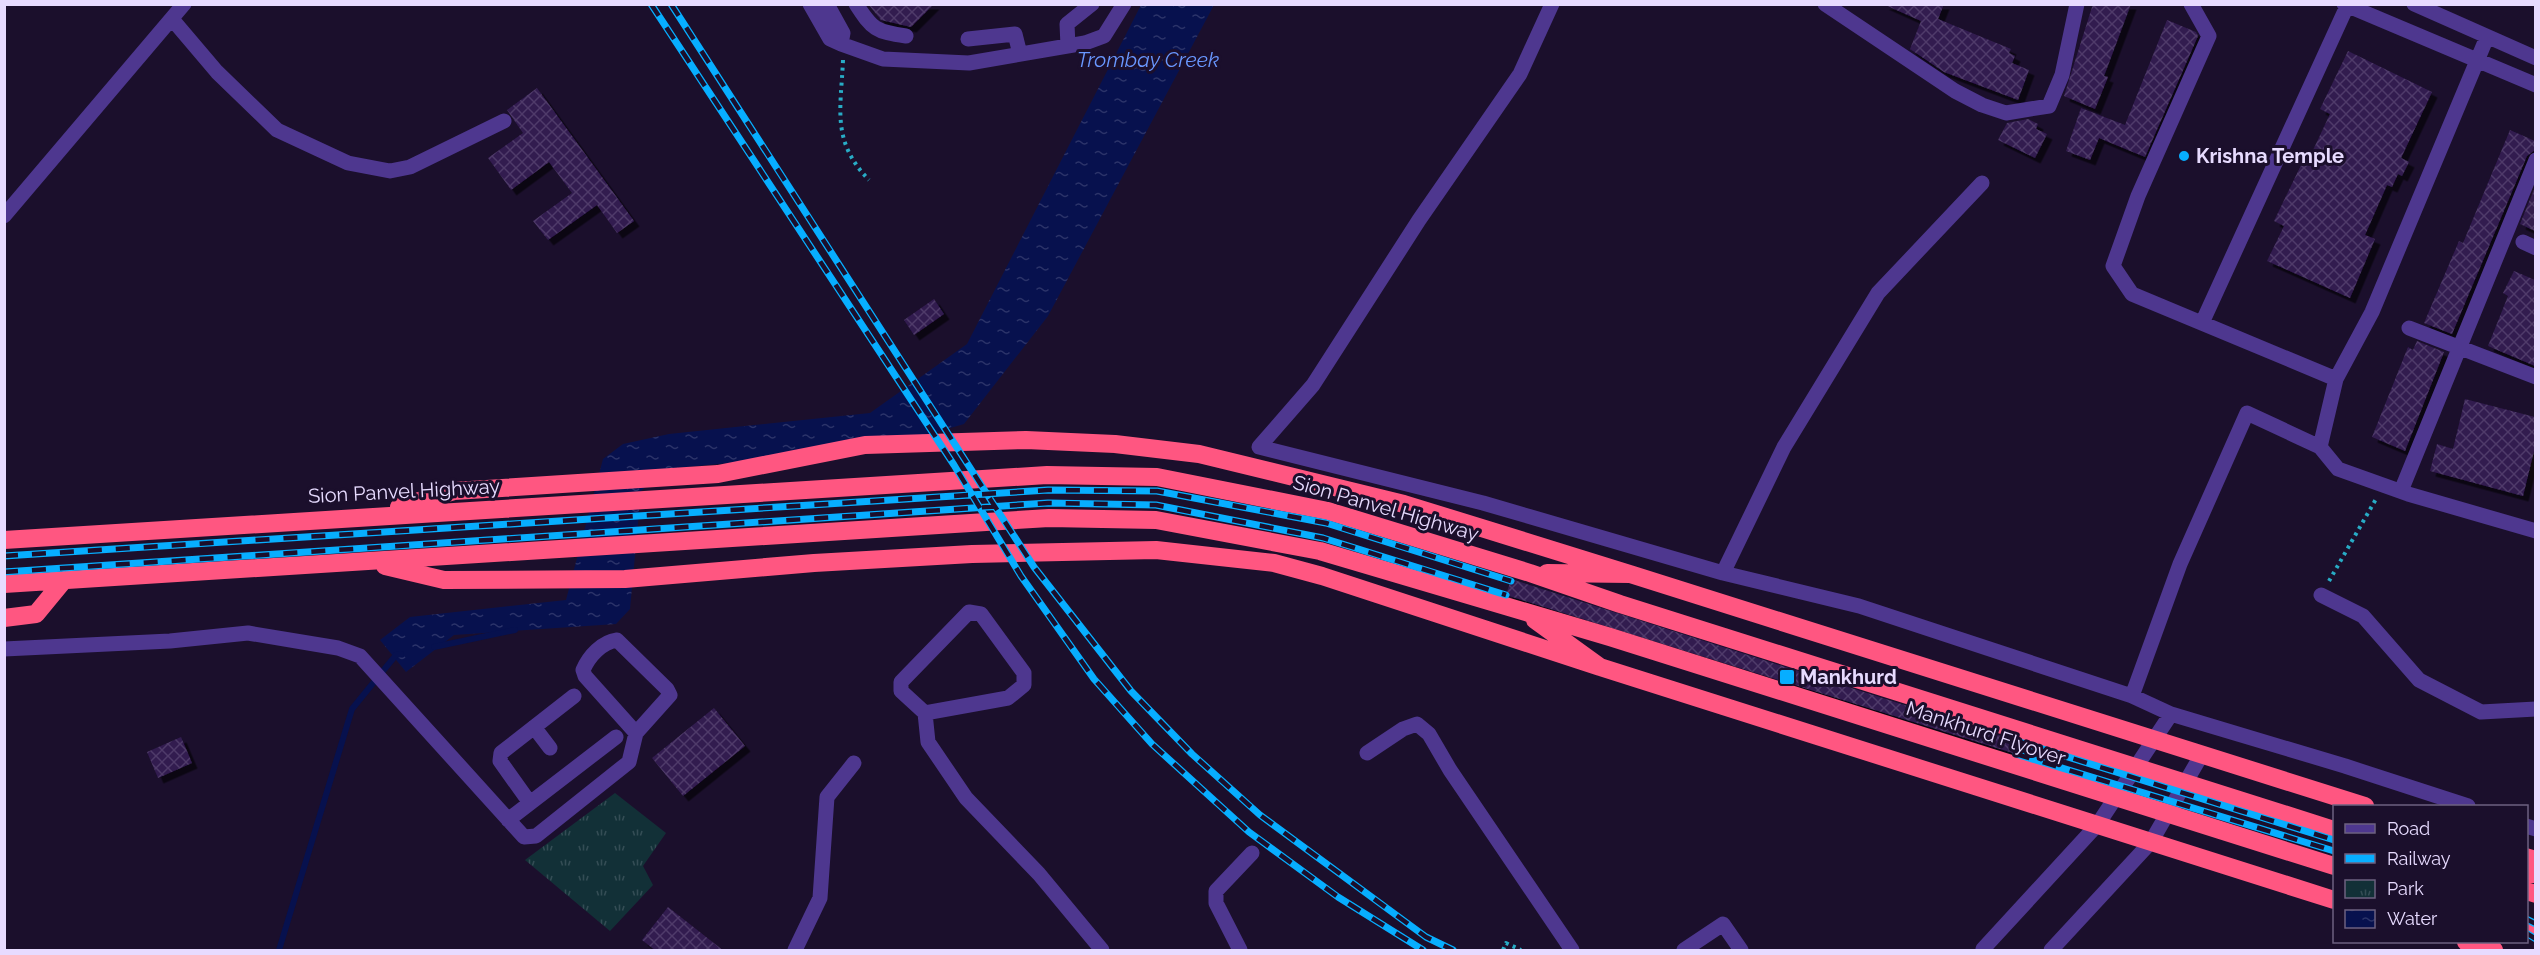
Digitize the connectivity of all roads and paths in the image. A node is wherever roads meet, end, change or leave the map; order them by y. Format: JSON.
{"nodes":[{"id":1,"x":184,"y":4,"type":"edge"},
{"id":2,"x":856,"y":4,"type":"edge"},
{"id":3,"x":1092,"y":4,"type":"edge"},
{"id":4,"x":1124,"y":4,"type":"edge"},
{"id":5,"x":1552,"y":4,"type":"edge"},
{"id":6,"x":1825,"y":4,"type":"edge"},
{"id":7,"x":2077,"y":4,"type":"edge"},
{"id":8,"x":2191,"y":4,"type":"edge"},
{"id":9,"x":2414,"y":4,"type":"edge"},
{"id":10,"x":2347,"y":5,"type":"edge"},
{"id":11,"x":823,"y":8,"type":"edge"},
{"id":12,"x":172,"y":19,"type":"junction"},
{"id":13,"x":906,"y":36,"type":"dead end"},
{"id":14,"x":2487,"y":37,"type":"junction"},
{"id":15,"x":968,"y":39,"type":"dead end"},
{"id":16,"x":841,"y":44,"type":"junction"},
{"id":17,"x":1068,"y":46,"type":"junction"},
{"id":18,"x":1020,"y":54,"type":"junction"},
{"id":19,"x":2535,"y":58,"type":"edge"},
{"id":20,"x":2478,"y":61,"type":"junction"},
{"id":21,"x":2535,"y":85,"type":"edge"},
{"id":22,"x":504,"y":121,"type":"dead end"},
{"id":23,"x":2535,"y":160,"type":"edge"},
{"id":24,"x":869,"y":180,"type":"dead end"},
{"id":25,"x":1982,"y":183,"type":"dead end"},
{"id":26,"x":4,"y":216,"type":"edge"},
{"id":27,"x":2202,"y":323,"type":"junction"},
{"id":28,"x":2409,"y":328,"type":"dead end"},
{"id":29,"x":2459,"y":347,"type":"junction"},
{"id":30,"x":2535,"y":377,"type":"edge"},
{"id":31,"x":2336,"y":379,"type":"junction"},
{"id":32,"x":2320,"y":447,"type":"junction"},
{"id":33,"x":2384,"y":485,"type":"junction"},
{"id":34,"x":2401,"y":491,"type":"junction"},
{"id":35,"x":368,"y":516,"type":"junction"},
{"id":36,"x":2535,"y":531,"type":"edge"},
{"id":37,"x":4,"y":540,"type":"edge"},
{"id":38,"x":365,"y":561,"type":"junction"},
{"id":39,"x":1530,"y":573,"type":"junction"},
{"id":40,"x":1723,"y":573,"type":"junction"},
{"id":41,"x":1630,"y":574,"type":"junction"},
{"id":42,"x":64,"y":580,"type":"junction"},
{"id":43,"x":9,"y":584,"type":"edge"},
{"id":44,"x":2321,"y":595,"type":"joint"},
{"id":45,"x":1522,"y":610,"type":"junction"},
{"id":46,"x":4,"y":618,"type":"edge"},
{"id":47,"x":4,"y":649,"type":"edge"},
{"id":48,"x":1600,"y":667,"type":"junction"},
{"id":49,"x":574,"y":696,"type":"dead end"},
{"id":50,"x":2132,"y":696,"type":"junction"},
{"id":51,"x":2535,"y":709,"type":"edge"},
{"id":52,"x":925,"y":713,"type":"junction"},
{"id":53,"x":2171,"y":714,"type":"junction"},
{"id":54,"x":534,"y":727,"type":"junction"},
{"id":55,"x":636,"y":733,"type":"junction"},
{"id":56,"x":616,"y":737,"type":"dead end"},
{"id":57,"x":2153,"y":739,"type":"junction"},
{"id":58,"x":550,"y":748,"type":"dead end"},
{"id":59,"x":1367,"y":753,"type":"dead end"},
{"id":60,"x":2202,"y":754,"type":"junction"},
{"id":61,"x":854,"y":763,"type":"dead end"},
{"id":62,"x":530,"y":803,"type":"junction"},
{"id":63,"x":2359,"y":805,"type":"edge"},
{"id":64,"x":2462,"y":805,"type":"edge"},
{"id":65,"x":508,"y":820,"type":"junction"},
{"id":66,"x":2098,"y":825,"type":"junction"},
{"id":67,"x":2333,"y":830,"type":"edge"},
{"id":68,"x":2151,"y":842,"type":"junction"},
{"id":69,"x":1252,"y":853,"type":"dead end"},
{"id":70,"x":2333,"y":866,"type":"edge"},
{"id":71,"x":2333,"y":900,"type":"edge"},
{"id":72,"x":2469,"y":943,"type":"edge"},
{"id":73,"x":1982,"y":950,"type":"edge"},
{"id":74,"x":795,"y":951,"type":"edge"},
{"id":75,"x":1102,"y":951,"type":"edge"},
{"id":76,"x":1240,"y":951,"type":"edge"},
{"id":77,"x":1503,"y":951,"type":"edge"},
{"id":78,"x":1521,"y":951,"type":"edge"},
{"id":79,"x":1572,"y":951,"type":"edge"},
{"id":80,"x":1684,"y":951,"type":"edge"},
{"id":81,"x":1741,"y":951,"type":"edge"},
{"id":82,"x":2051,"y":951,"type":"edge"},
{"id":83,"x":2494,"y":951,"type":"edge"}],
"edges":[{"from":1,"to":12,"type":"street"},
{"from":2,"to":13,"type":"street"},
{"from":3,"to":17,"type":"street"},
{"from":4,"to":17,"type":"street"},
{"from":5,"to":40,"type":"street"},
{"from":6,"to":7,"type":"street"},
{"from":8,"to":27,"type":"street"},
{"from":9,"to":14,"type":"street"},
{"from":10,"to":20,"type":"street"},
{"from":10,"to":27,"type":"street"},
{"from":11,"to":16,"type":"street"},
{"from":12,"to":22,"type":"street"},
{"from":12,"to":26,"type":"street"},
{"from":14,"to":19,"type":"street"},
{"from":14,"to":20,"type":"street"},
{"from":15,"to":18,"type":"street"},
{"from":16,"to":18,"type":"street"},
{"from":16,"to":24,"type":"path"},
{"from":17,"to":18,"type":"street"},
{"from":20,"to":21,"type":"street"},
{"from":20,"to":31,"type":"street"},
{"from":23,"to":29,"type":"street"},
{"from":25,"to":40,"type":"street"},
{"from":27,"to":31,"type":"street"},
{"from":28,"to":29,"type":"street"},
{"from":29,"to":30,"type":"street"},
{"from":29,"to":34,"type":"street"},
{"from":31,"to":32,"type":"street"},
{"from":32,"to":33,"type":"street"},
{"from":32,"to":50,"type":"street"},
{"from":33,"to":34,"type":"street"},
{"from":33,"to":44,"type":"path"},
{"from":34,"to":36,"type":"street"},
{"from":35,"to":37,"type":"highway","name":"Sion Panvel Highway"},
{"from":35,"to":39,"type":"highway","name":"Sion Panvel Highway"},
{"from":35,"to":41,"type":"highway"},
{"from":38,"to":42,"type":"highway"},
{"from":38,"to":45,"type":"highway"},
{"from":38,"to":48,"type":"highway"},
{"from":39,"to":41,"type":"highway"},
{"from":39,"to":67,"type":"highway","name":"Mankhurd Flyover"},
{"from":40,"to":50,"type":"street"},
{"from":41,"to":57,"type":"highway"},
{"from":42,"to":43,"type":"highway"},
{"from":42,"to":46,"type":"highway"},
{"from":44,"to":51,"type":"street"},
{"from":45,"to":48,"type":"highway"},
{"from":45,"to":70,"type":"highway","name":"Mankhurd Flyover"},
{"from":47,"to":65,"type":"street"},
{"from":48,"to":66,"type":"highway"},
{"from":49,"to":54,"type":"street"},
{"from":50,"to":53,"type":"street"},
{"from":52,"to":52,"type":"street"},
{"from":52,"to":75,"type":"street"},
{"from":53,"to":57,"type":"street"},
{"from":53,"to":64,"type":"street"},
{"from":54,"to":58,"type":"street"},
{"from":54,"to":62,"type":"street"},
{"from":55,"to":55,"type":"street"},
{"from":55,"to":65,"type":"street"},
{"from":56,"to":62,"type":"street"},
{"from":57,"to":60,"type":"highway"},
{"from":57,"to":66,"type":"street"},
{"from":59,"to":79,"type":"street"},
{"from":60,"to":63,"type":"highway"},
{"from":60,"to":68,"type":"street"},
{"from":61,"to":74,"type":"street"},
{"from":62,"to":65,"type":"street"},
{"from":66,"to":68,"type":"highway"},
{"from":66,"to":73,"type":"street"},
{"from":68,"to":71,"type":"highway"},
{"from":68,"to":82,"type":"street"},
{"from":69,"to":76,"type":"street"},
{"from":72,"to":83,"type":"highway"},
{"from":77,"to":78,"type":"path"},
{"from":80,"to":81,"type":"street"}]}
